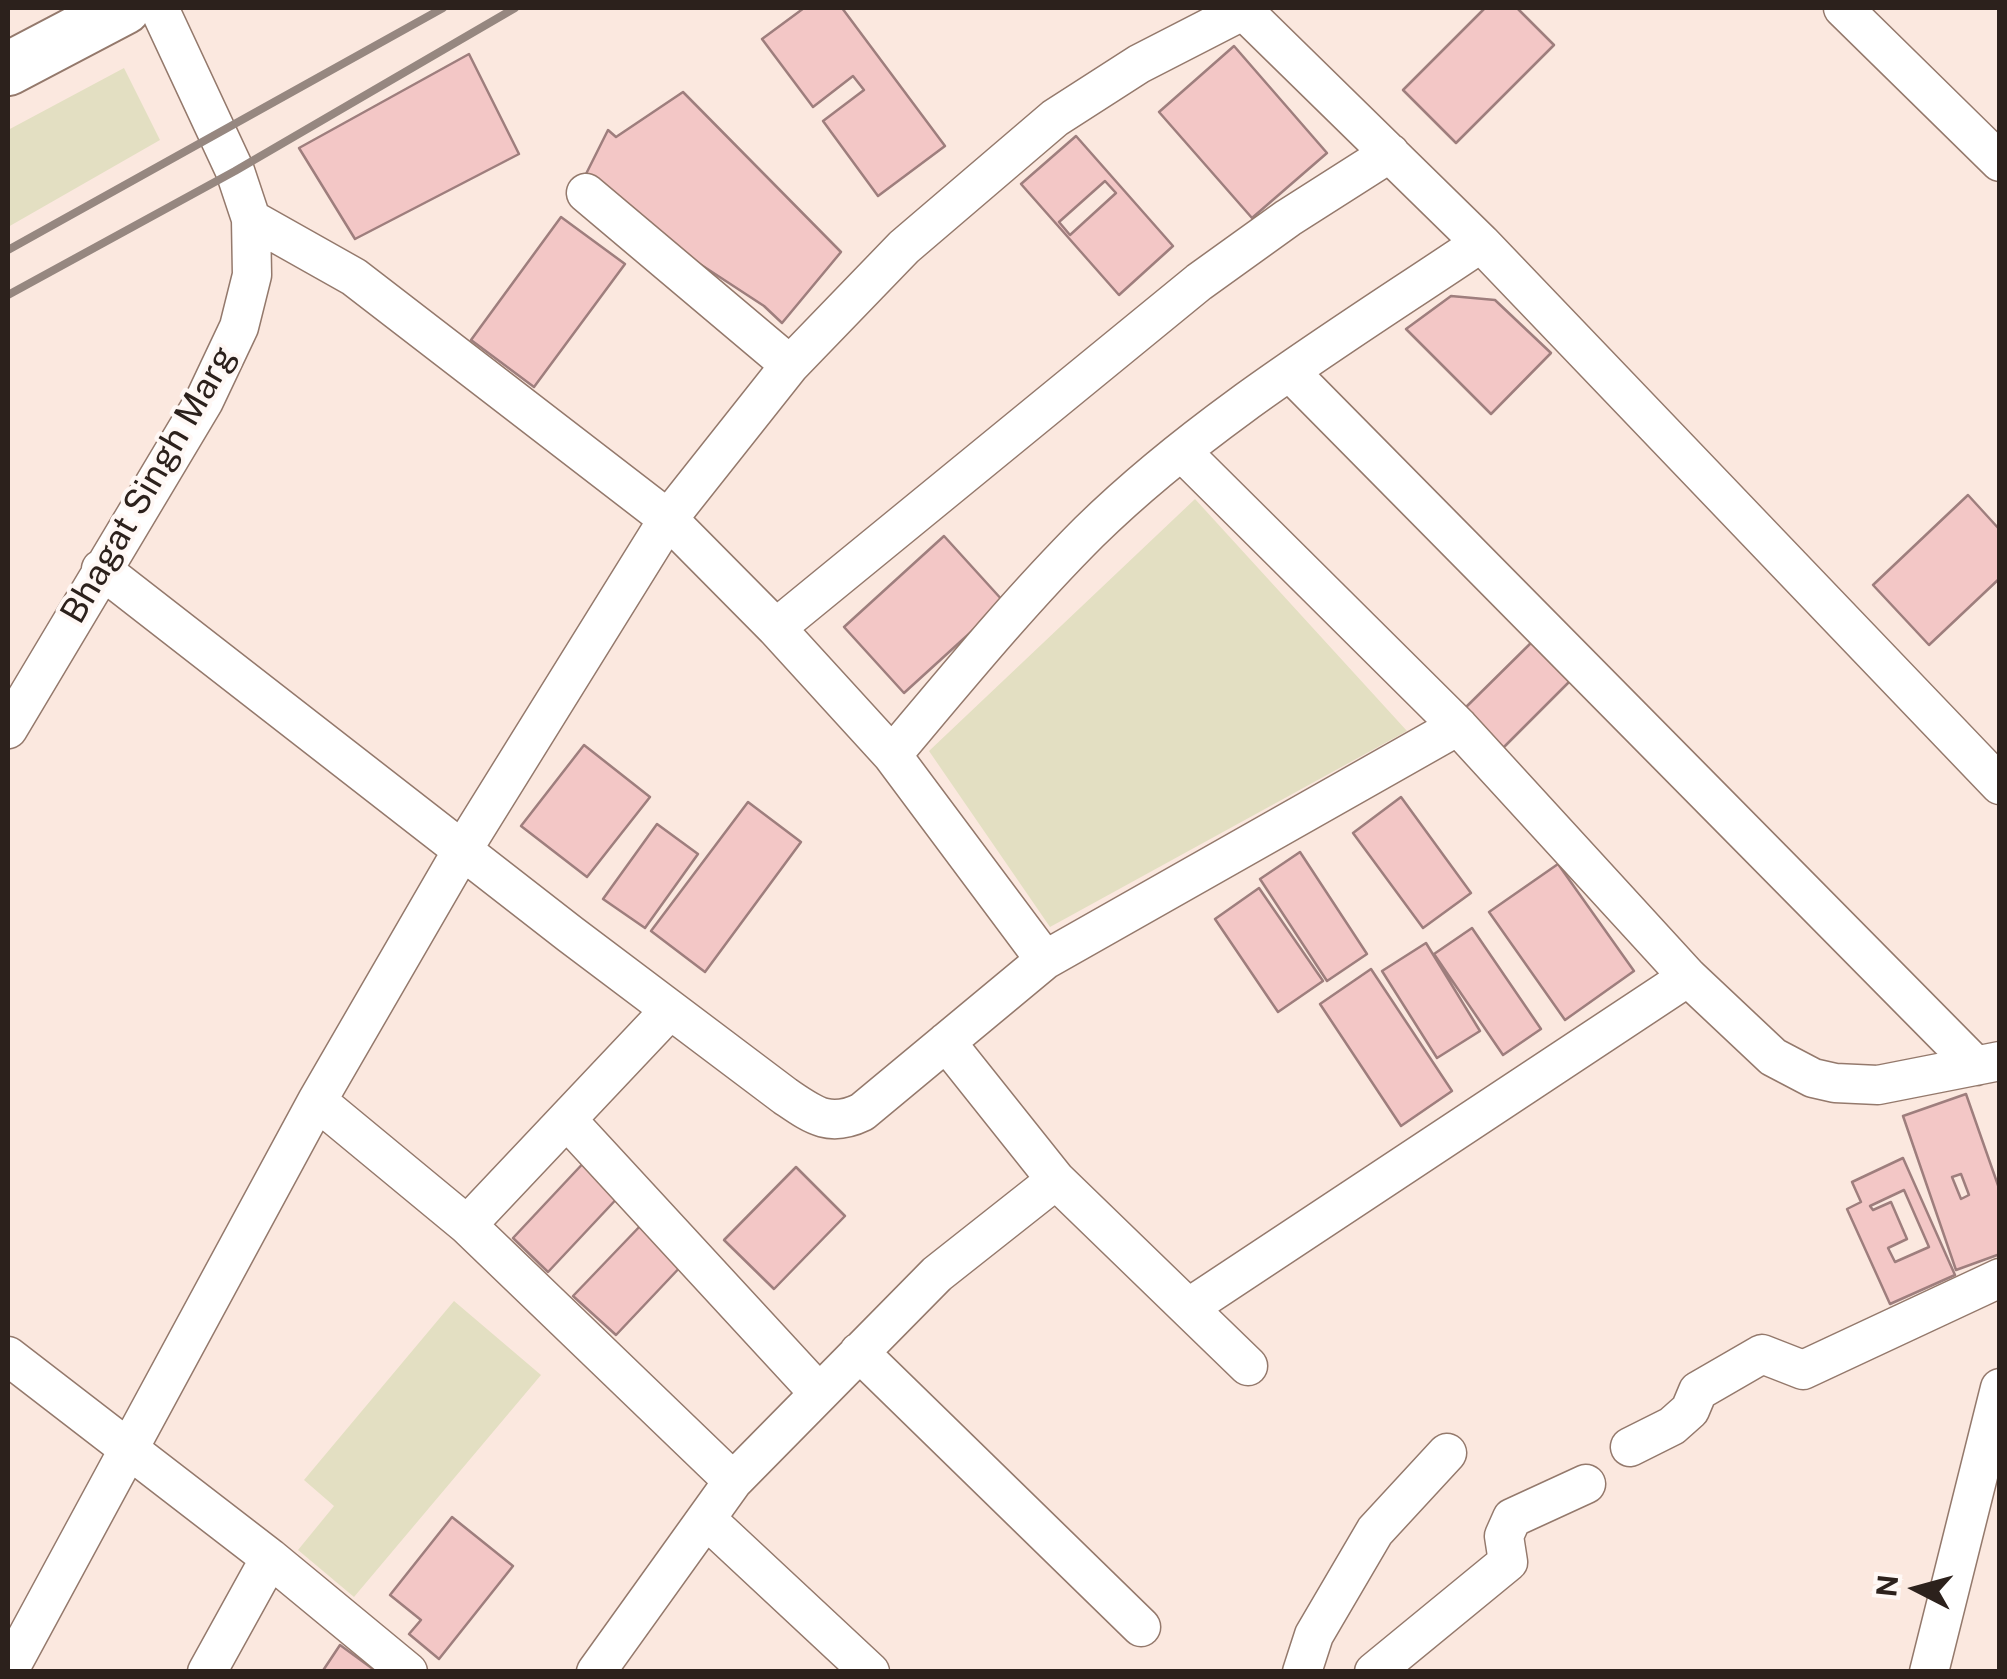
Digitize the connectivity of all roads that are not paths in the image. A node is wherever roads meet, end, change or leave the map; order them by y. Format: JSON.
{"nodes":[{"id":1,"x":124,"y":8,"type":"edge"},
{"id":2,"x":159,"y":8,"type":"edge"},
{"id":3,"x":1843,"y":8,"type":"edge"},
{"id":4,"x":1246,"y":9,"type":"edge"},
{"id":5,"x":8,"y":69,"type":"edge"},
{"id":6,"x":1390,"y":154,"type":"junction"},
{"id":7,"x":2000,"y":162,"type":"edge"},
{"id":8,"x":586,"y":193,"type":"dead end"},
{"id":9,"x":251,"y":219,"type":"junction"},
{"id":10,"x":1481,"y":243,"type":"junction"},
{"id":11,"x":790,"y":366,"type":"junction"},
{"id":12,"x":1290,"y":372,"type":"junction"},
{"id":13,"x":1182,"y":452,"type":"junction"},
{"id":14,"x":668,"y":519,"type":"junction"},
{"id":15,"x":102,"y":569,"type":"junction"},
{"id":16,"x":776,"y":628,"type":"junction"},
{"id":17,"x":1458,"y":726,"type":"junction"},
{"id":18,"x":8,"y":729,"type":"edge"},
{"id":19,"x":892,"y":755,"type":"junction"},
{"id":20,"x":2000,"y":784,"type":"edge"},
{"id":21,"x":463,"y":849,"type":"junction"},
{"id":22,"x":1046,"y":960,"type":"junction"},
{"id":23,"x":1688,"y":977,"type":"junction"},
{"id":24,"x":670,"y":1010,"type":"junction"},
{"id":25,"x":946,"y":1042,"type":"junction"},
{"id":26,"x":1988,"y":1063,"type":"edge"},
{"id":27,"x":316,"y":1101,"type":"junction"},
{"id":28,"x":568,"y":1121,"type":"junction"},
{"id":29,"x":1056,"y":1180,"type":"junction"},
{"id":30,"x":467,"y":1225,"type":"junction"},
{"id":31,"x":2000,"y":1278,"type":"edge"},
{"id":32,"x":1188,"y":1308,"type":"junction"},
{"id":33,"x":859,"y":1352,"type":"junction"},
{"id":34,"x":8,"y":1356,"type":"edge"},
{"id":35,"x":1248,"y":1366,"type":"dead end"},
{"id":36,"x":2000,"y":1388,"type":"edge"},
{"id":37,"x":818,"y":1392,"type":"junction"},
{"id":38,"x":1630,"y":1448,"type":"dead end"},
{"id":39,"x":129,"y":1452,"type":"junction"},
{"id":40,"x":1447,"y":1453,"type":"dead end"},
{"id":41,"x":733,"y":1481,"type":"junction"},
{"id":42,"x":1586,"y":1484,"type":"dead end"},
{"id":43,"x":706,"y":1520,"type":"junction"},
{"id":44,"x":270,"y":1558,"type":"junction"},
{"id":45,"x":1141,"y":1626,"type":"dead end"},
{"id":46,"x":8,"y":1672,"type":"edge"},
{"id":47,"x":208,"y":1672,"type":"edge"},
{"id":48,"x":408,"y":1672,"type":"edge"},
{"id":49,"x":596,"y":1672,"type":"edge"},
{"id":50,"x":870,"y":1672,"type":"edge"},
{"id":51,"x":1302,"y":1672,"type":"edge"},
{"id":52,"x":1374,"y":1672,"type":"edge"},
{"id":53,"x":1929,"y":1672,"type":"edge"}],
"edges":[{"from":1,"to":5,"type":"main road"},
{"from":2,"to":9,"type":"street","name":"Bhagat Singh Marg"},
{"from":3,"to":7,"type":"street"},
{"from":4,"to":6,"type":"street"},
{"from":4,"to":11,"type":"street"},
{"from":6,"to":10,"type":"street"},
{"from":6,"to":16,"type":"street"},
{"from":8,"to":11,"type":"street"},
{"from":9,"to":14,"type":"street"},
{"from":9,"to":15,"type":"street","name":"Bhagat Singh Marg"},
{"from":10,"to":12,"type":"street"},
{"from":10,"to":20,"type":"street"},
{"from":11,"to":14,"type":"street"},
{"from":12,"to":13,"type":"street"},
{"from":12,"to":26,"type":"street"},
{"from":13,"to":17,"type":"street"},
{"from":13,"to":19,"type":"street"},
{"from":14,"to":16,"type":"street"},
{"from":14,"to":21,"type":"street"},
{"from":15,"to":18,"type":"street","name":"Bhagat Singh Marg"},
{"from":15,"to":21,"type":"street"},
{"from":16,"to":19,"type":"street"},
{"from":17,"to":22,"type":"street"},
{"from":17,"to":23,"type":"street"},
{"from":19,"to":22,"type":"street"},
{"from":21,"to":24,"type":"street"},
{"from":21,"to":27,"type":"street"},
{"from":22,"to":25,"type":"street"},
{"from":23,"to":26,"type":"street"},
{"from":23,"to":32,"type":"street"},
{"from":24,"to":25,"type":"street"},
{"from":24,"to":28,"type":"street"},
{"from":25,"to":29,"type":"street"},
{"from":27,"to":30,"type":"street"},
{"from":27,"to":39,"type":"street"},
{"from":28,"to":30,"type":"street"},
{"from":28,"to":37,"type":"street"},
{"from":29,"to":32,"type":"street"},
{"from":29,"to":33,"type":"street"},
{"from":30,"to":41,"type":"street"},
{"from":31,"to":38,"type":"street"},
{"from":32,"to":35,"type":"street"},
{"from":33,"to":37,"type":"street"},
{"from":33,"to":45,"type":"street"},
{"from":34,"to":39,"type":"street"},
{"from":36,"to":53,"type":"street"},
{"from":37,"to":41,"type":"street"},
{"from":39,"to":44,"type":"street"},
{"from":39,"to":46,"type":"street"},
{"from":40,"to":51,"type":"street"},
{"from":41,"to":43,"type":"street"},
{"from":42,"to":52,"type":"street"},
{"from":43,"to":49,"type":"street"},
{"from":43,"to":50,"type":"street"},
{"from":44,"to":47,"type":"street"},
{"from":44,"to":48,"type":"street"}]}
